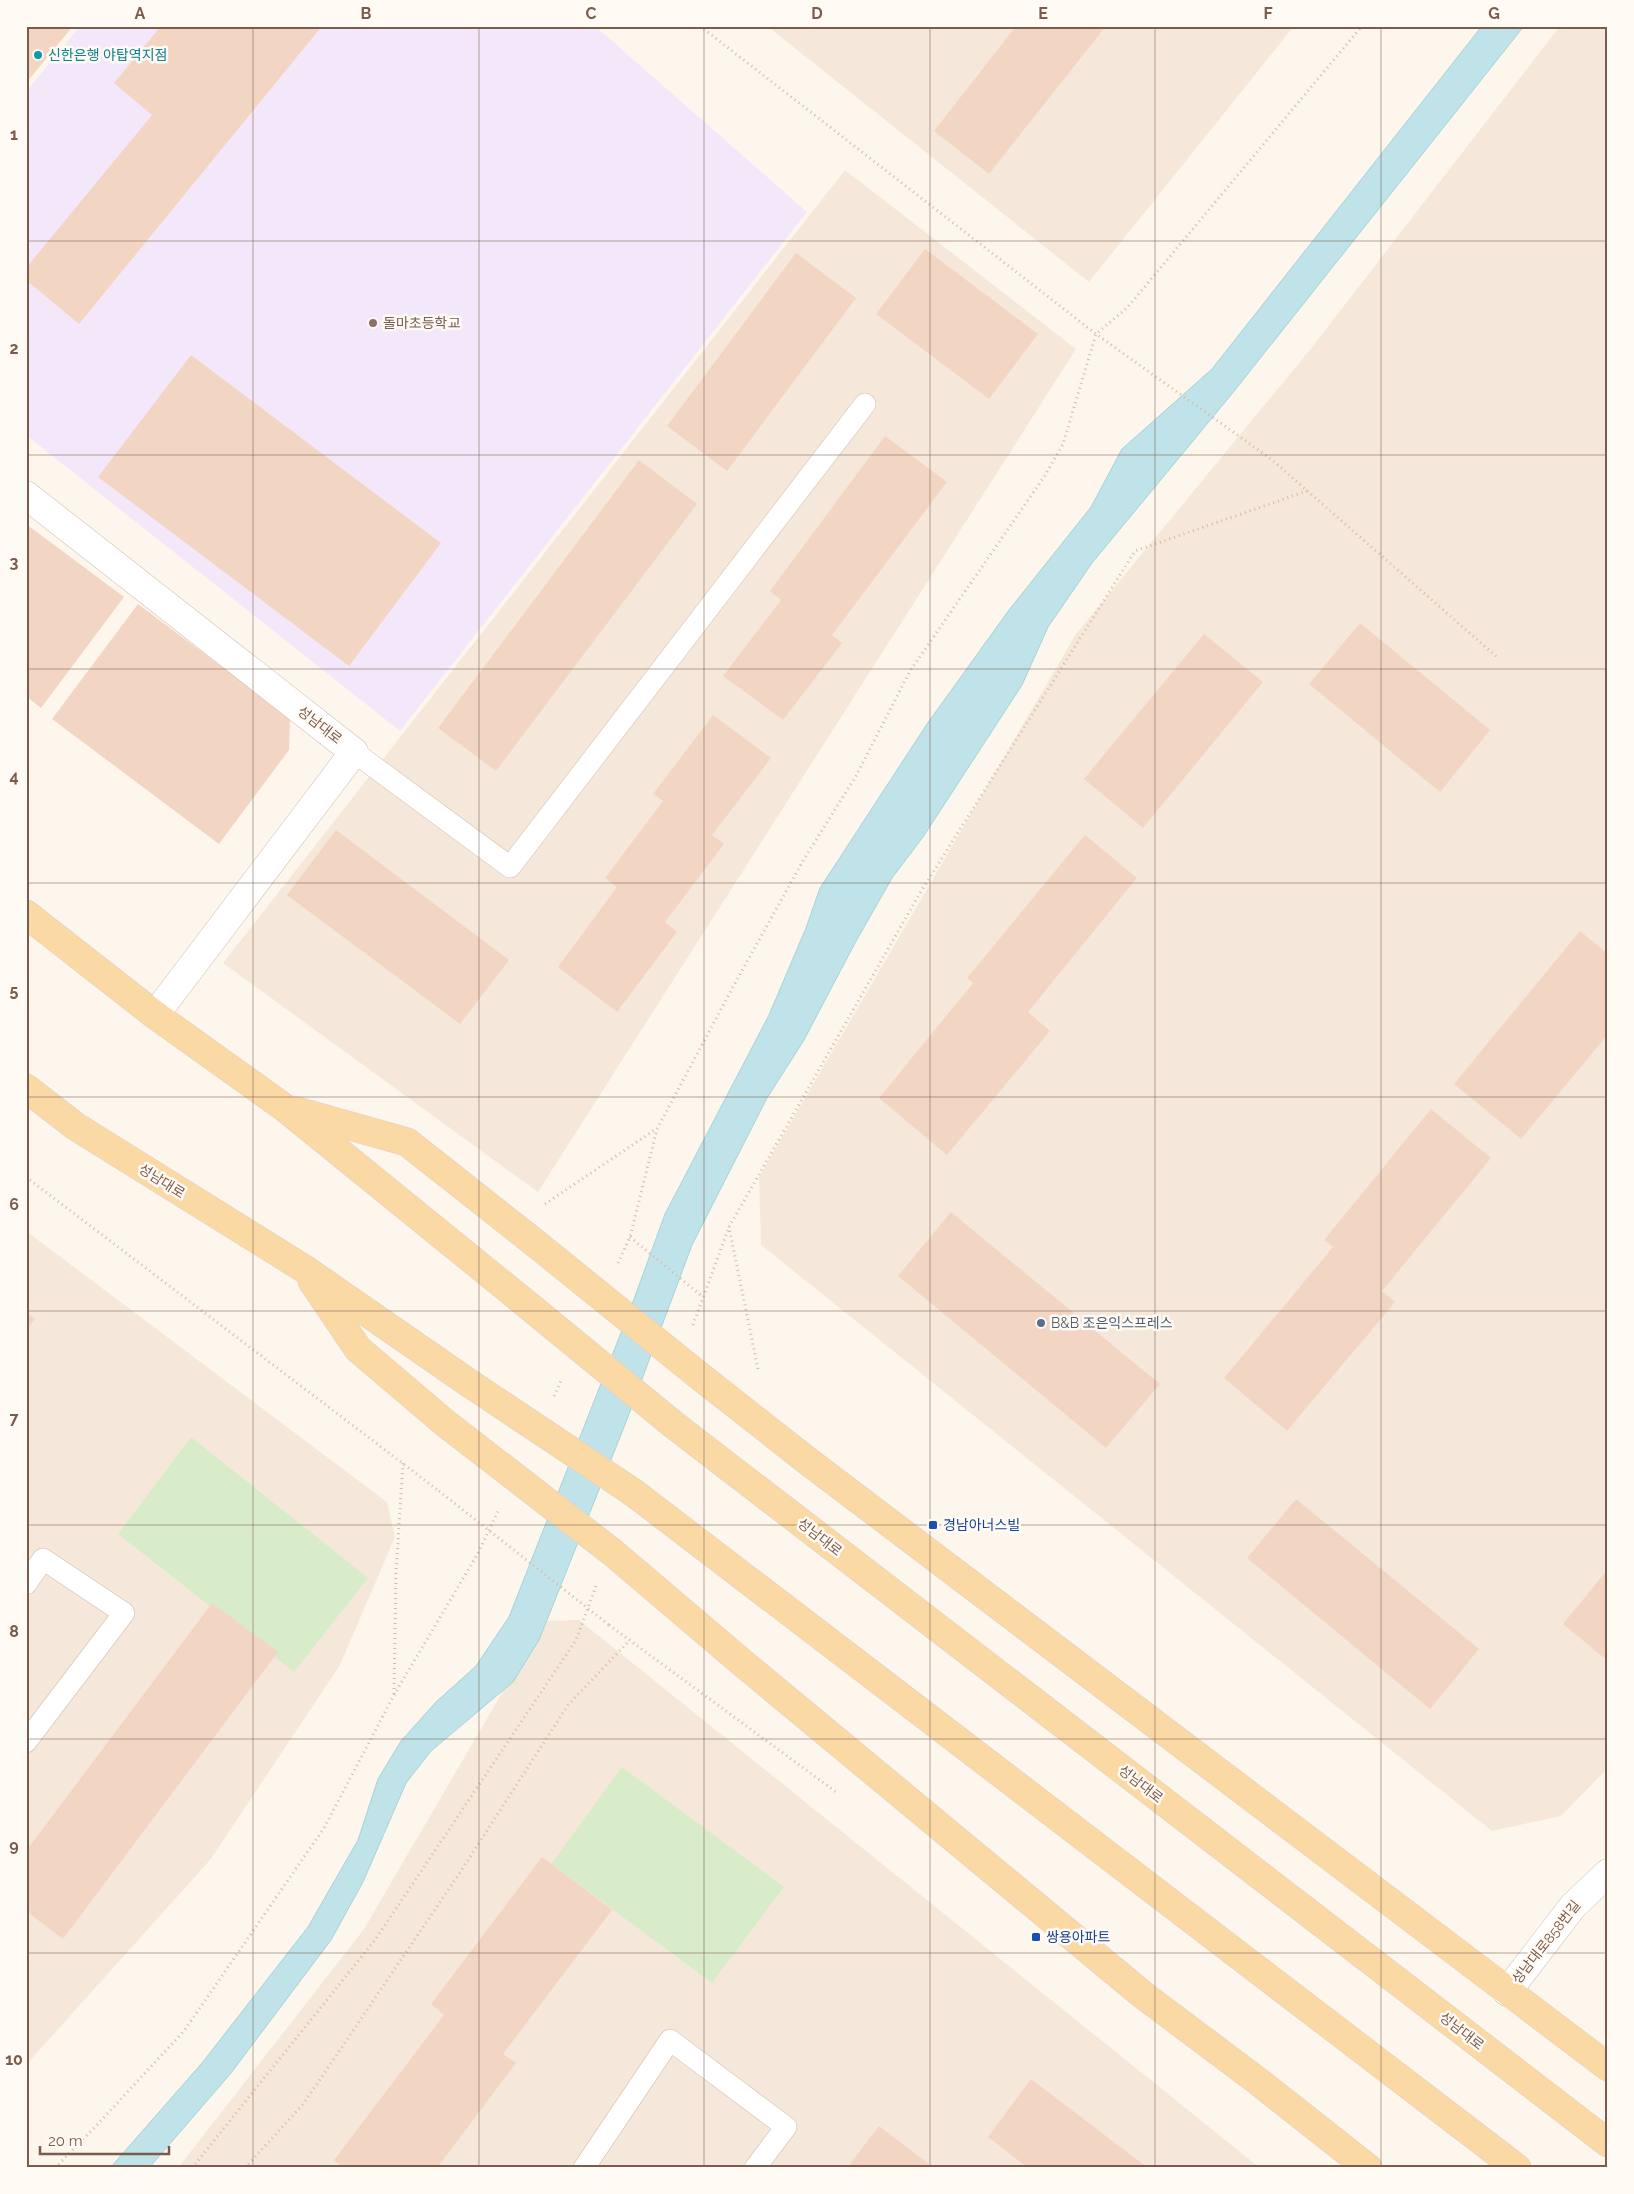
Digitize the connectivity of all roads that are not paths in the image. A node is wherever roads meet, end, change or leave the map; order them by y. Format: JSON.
{"nodes":[{"id":1,"x":865,"y":404,"type":"dead end"},
{"id":2,"x":26,"y":495,"type":"edge"},
{"id":3,"x":354,"y":752,"type":"junction"},
{"id":4,"x":26,"y":914,"type":"edge"},
{"id":5,"x":155,"y":1015,"type":"junction"},
{"id":6,"x":26,"y":1088,"type":"edge"},
{"id":7,"x":286,"y":1108,"type":"junction"},
{"id":8,"x":303,"y":1268,"type":"junction"},
{"id":9,"x":26,"y":1584,"type":"edge"},
{"id":10,"x":26,"y":1742,"type":"edge"},
{"id":11,"x":1604,"y":1883,"type":"edge"},
{"id":12,"x":1507,"y":1992,"type":"junction"},
{"id":13,"x":1608,"y":2067,"type":"edge"},
{"id":14,"x":1608,"y":2144,"type":"edge"},
{"id":15,"x":584,"y":2168,"type":"edge"},
{"id":16,"x":755,"y":2168,"type":"edge"},
{"id":17,"x":1368,"y":2168,"type":"edge"},
{"id":18,"x":1517,"y":2168,"type":"edge"}],
"edges":[{"from":1,"to":3,"type":"lane"},
{"from":2,"to":3,"type":"street","name":"성남대로"},
{"from":3,"to":5,"type":"street","name":"성남대로"},
{"from":4,"to":5,"type":"main road"},
{"from":5,"to":7,"type":"main road"},
{"from":6,"to":8,"type":"main road","name":"성남대로"},
{"from":7,"to":12,"type":"main road","bridge":true},
{"from":7,"to":14,"type":"main road","name":"성남대로","bridge":true},
{"from":8,"to":17,"type":"main road","bridge":true},
{"from":8,"to":18,"type":"main road","name":"성남대로","bridge":true},
{"from":9,"to":10,"type":"lane"},
{"from":11,"to":12,"type":"street","name":"성남대로858번길"},
{"from":12,"to":13,"type":"main road"},
{"from":15,"to":16,"type":"lane"}]}
